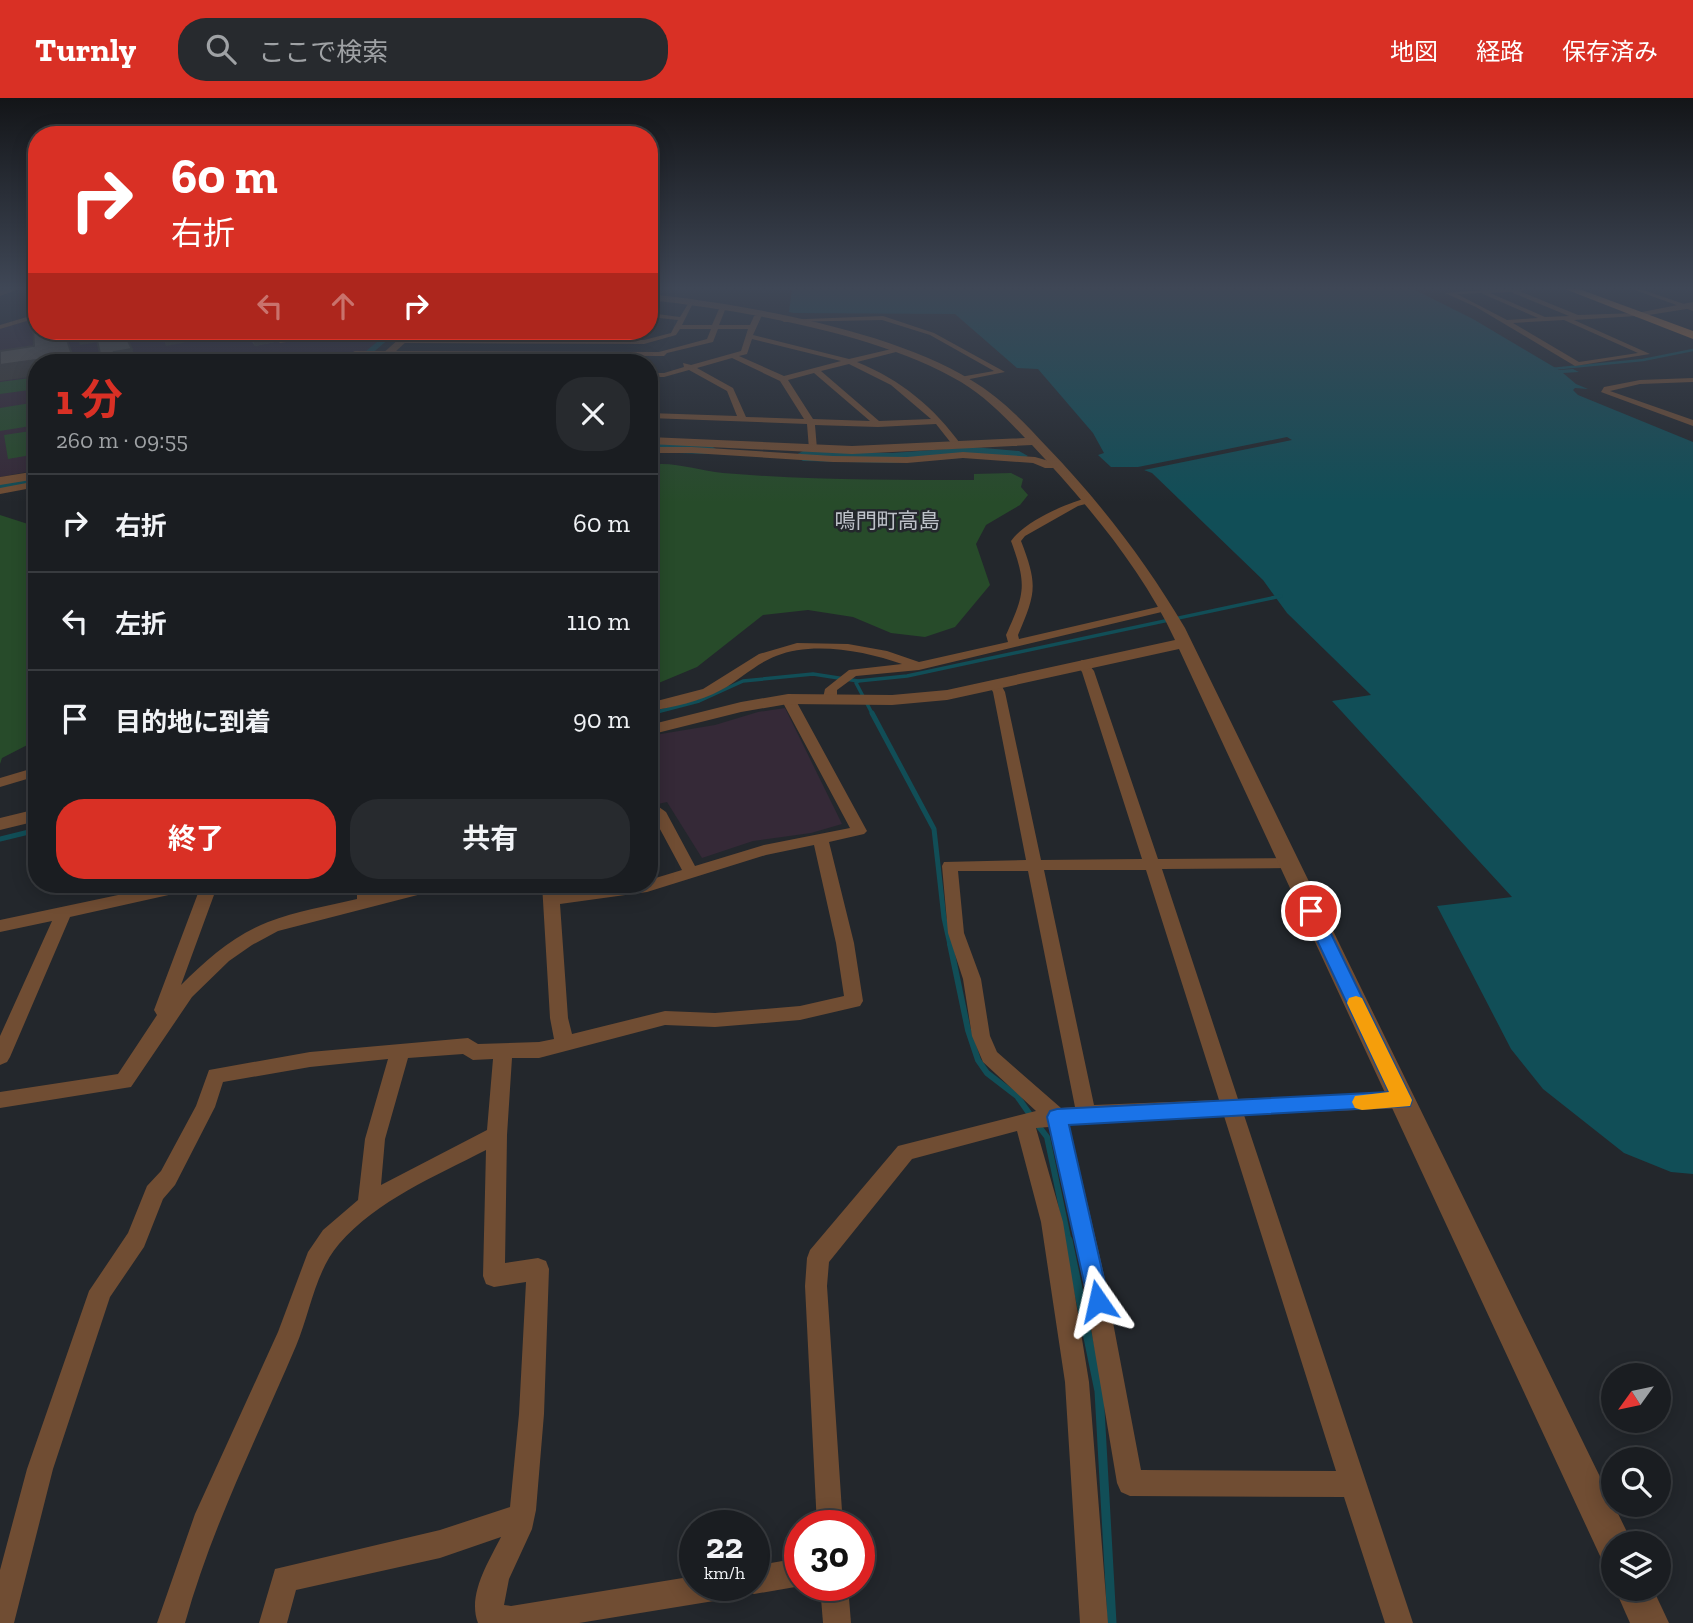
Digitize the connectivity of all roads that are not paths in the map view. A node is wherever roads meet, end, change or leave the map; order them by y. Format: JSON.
{"nodes":[{"id":1,"x":676,"y":360,"type":"edge"},
{"id":2,"x":719,"y":360,"type":"edge"},
{"id":3,"x":743,"y":360,"type":"edge"},
{"id":4,"x":839,"y":360,"type":"edge"},
{"id":5,"x":858,"y":360,"type":"edge"},
{"id":6,"x":922,"y":360,"type":"edge"},
{"id":7,"x":980,"y":360,"type":"edge"},
{"id":8,"x":1571,"y":360,"type":"edge"},
{"id":9,"x":1604,"y":360,"type":"edge"},
{"id":10,"x":848,"y":363,"type":"junction"},
{"id":11,"x":691,"y":368,"type":"junction"},
{"id":12,"x":816,"y":371,"type":"junction"},
{"id":13,"x":658,"y":376,"type":"edge"},
{"id":14,"x":783,"y":379,"type":"junction"},
{"id":15,"x":963,"y":379,"type":"junction"},
{"id":16,"x":1693,"y":380,"type":"edge"},
{"id":17,"x":658,"y":415,"type":"edge"},
{"id":18,"x":742,"y":418,"type":"junction"},
{"id":19,"x":938,"y":421,"type":"junction"},
{"id":20,"x":811,"y":423,"type":"junction"},
{"id":21,"x":1693,"y":423,"type":"edge"},
{"id":22,"x":878,"y":424,"type":"junction"},
{"id":23,"x":658,"y":440,"type":"edge"},
{"id":24,"x":1034,"y":441,"type":"junction"},
{"id":25,"x":958,"y":446,"type":"junction"},
{"id":26,"x":814,"y":449,"type":"junction"},
{"id":27,"x":658,"y":450,"type":"edge"},
{"id":28,"x":1054,"y":461,"type":"junction"},
{"id":29,"x":28,"y":476,"type":"edge"},
{"id":30,"x":0,"y":481,"type":"edge"},
{"id":31,"x":28,"y":486,"type":"edge"},
{"id":32,"x":0,"y":491,"type":"edge"},
{"id":33,"x":1090,"y":500,"type":"junction"},
{"id":34,"x":1167,"y":610,"type":"junction"},
{"id":35,"x":1180,"y":636,"type":"junction"},
{"id":36,"x":1014,"y":643,"type":"junction"},
{"id":37,"x":1082,"y":664,"type":"junction"},
{"id":38,"x":919,"y":666,"type":"junction"},
{"id":39,"x":994,"y":684,"type":"junction"},
{"id":40,"x":830,"y":698,"type":"junction"},
{"id":41,"x":788,"y":699,"type":"junction"},
{"id":42,"x":658,"y":705,"type":"edge"},
{"id":43,"x":658,"y":728,"type":"edge"},
{"id":44,"x":28,"y":774,"type":"edge"},
{"id":45,"x":0,"y":783,"type":"edge"},
{"id":46,"x":658,"y":812,"type":"edge"},
{"id":47,"x":28,"y":817,"type":"edge"},
{"id":48,"x":0,"y":824,"type":"edge"},
{"id":49,"x":821,"y":840,"type":"junction"},
{"id":50,"x":1289,"y":863,"type":"junction"},
{"id":51,"x":1037,"y":865,"type":"junction"},
{"id":52,"x":1152,"y":865,"type":"junction"},
{"id":53,"x":692,"y":874,"type":"junction"},
{"id":54,"x":658,"y":883,"type":"edge"},
{"id":55,"x":155,"y":893,"type":"edge"},
{"id":56,"x":207,"y":893,"type":"edge"},
{"id":57,"x":365,"y":893,"type":"edge"},
{"id":58,"x":401,"y":893,"type":"edge"},
{"id":59,"x":550,"y":893,"type":"edge"},
{"id":60,"x":365,"y":902,"type":"junction"},
{"id":61,"x":63,"y":914,"type":"junction"},
{"id":62,"x":0,"y":926,"type":"edge"},
{"id":63,"x":154,"y":1035,"type":"junction"},
{"id":64,"x":564,"y":1042,"type":"junction"},
{"id":65,"x":400,"y":1051,"type":"junction"},
{"id":66,"x":503,"y":1051,"type":"junction"},
{"id":67,"x":0,"y":1057,"type":"edge"},
{"id":68,"x":0,"y":1100,"type":"edge"},
{"id":69,"x":1402,"y":1100,"type":"junction"},
{"id":70,"x":1229,"y":1108,"type":"junction"},
{"id":71,"x":1086,"y":1114,"type":"junction"},
{"id":72,"x":1057,"y":1117,"type":"junction"},
{"id":73,"x":1024,"y":1121,"type":"junction"},
{"id":74,"x":497,"y":1135,"type":"junction"},
{"id":75,"x":368,"y":1206,"type":"junction"},
{"id":76,"x":1353,"y":1484,"type":"junction"},
{"id":77,"x":829,"y":1510,"type":"edge"},
{"id":78,"x":521,"y":1517,"type":"junction"},
{"id":79,"x":1607,"y":1531,"type":"edge"},
{"id":80,"x":679,"y":1593,"type":"edge"},
{"id":81,"x":835,"y":1601,"type":"edge"},
{"id":82,"x":1640,"y":1601,"type":"edge"},
{"id":83,"x":510,"y":1622,"type":"edge"},
{"id":84,"x":0,"y":1623,"type":"edge"},
{"id":85,"x":172,"y":1623,"type":"edge"},
{"id":86,"x":272,"y":1623,"type":"edge"},
{"id":87,"x":837,"y":1623,"type":"edge"},
{"id":88,"x":1094,"y":1623,"type":"edge"},
{"id":89,"x":1399,"y":1623,"type":"edge"},
{"id":90,"x":1650,"y":1623,"type":"edge"}],
"edges":[{"from":1,"to":11,"type":"street"},
{"from":2,"to":11,"type":"street"},
{"from":3,"to":14,"type":"street"},
{"from":4,"to":10,"type":"street"},
{"from":5,"to":10,"type":"street"},
{"from":6,"to":15,"type":"street"},
{"from":7,"to":15,"type":"street"},
{"from":8,"to":9,"type":"street"},
{"from":10,"to":12,"type":"street"},
{"from":10,"to":19,"type":"street"},
{"from":11,"to":13,"type":"street"},
{"from":11,"to":18,"type":"street"},
{"from":12,"to":14,"type":"street"},
{"from":12,"to":22,"type":"street"},
{"from":14,"to":20,"type":"street"},
{"from":15,"to":24,"type":"street"},
{"from":16,"to":21,"type":"street"},
{"from":17,"to":18,"type":"street"},
{"from":18,"to":20,"type":"street"},
{"from":19,"to":22,"type":"street"},
{"from":19,"to":25,"type":"street"},
{"from":20,"to":22,"type":"street"},
{"from":20,"to":26,"type":"street"},
{"from":23,"to":26,"type":"street"},
{"from":24,"to":25,"type":"street"},
{"from":24,"to":28,"type":"street"},
{"from":25,"to":26,"type":"street"},
{"from":27,"to":28,"type":"street"},
{"from":28,"to":33,"type":"street"},
{"from":29,"to":30,"type":"street"},
{"from":31,"to":32,"type":"street"},
{"from":33,"to":34,"type":"street"},
{"from":33,"to":36,"type":"street"},
{"from":34,"to":35,"type":"street"},
{"from":34,"to":36,"type":"street"},
{"from":35,"to":37,"type":"street"},
{"from":35,"to":50,"type":"street"},
{"from":36,"to":38,"type":"street"},
{"from":37,"to":39,"type":"street"},
{"from":37,"to":52,"type":"street"},
{"from":38,"to":40,"type":"street"},
{"from":38,"to":42,"type":"street"},
{"from":39,"to":40,"type":"street"},
{"from":39,"to":51,"type":"street"},
{"from":40,"to":41,"type":"street"},
{"from":41,"to":43,"type":"street"},
{"from":41,"to":49,"type":"street"},
{"from":44,"to":45,"type":"street"},
{"from":46,"to":53,"type":"street"},
{"from":47,"to":48,"type":"street"},
{"from":49,"to":53,"type":"street"},
{"from":49,"to":64,"type":"street"},
{"from":50,"to":52,"type":"street"},
{"from":50,"to":69,"type":"street"},
{"from":51,"to":52,"type":"street"},
{"from":51,"to":71,"type":"street"},
{"from":51,"to":72,"type":"street"},
{"from":52,"to":70,"type":"street"},
{"from":53,"to":54,"type":"street"},
{"from":55,"to":61,"type":"street"},
{"from":56,"to":63,"type":"street"},
{"from":57,"to":60,"type":"street"},
{"from":58,"to":60,"type":"street"},
{"from":59,"to":64,"type":"street"},
{"from":60,"to":63,"type":"street"},
{"from":61,"to":62,"type":"street"},
{"from":61,"to":67,"type":"street"},
{"from":63,"to":68,"type":"street"},
{"from":64,"to":66,"type":"street"},
{"from":65,"to":66,"type":"street"},
{"from":65,"to":75,"type":"street"},
{"from":65,"to":84,"type":"street"},
{"from":66,"to":74,"type":"street"},
{"from":69,"to":70,"type":"street"},
{"from":69,"to":79,"type":"street"},
{"from":70,"to":71,"type":"street"},
{"from":70,"to":76,"type":"street"},
{"from":71,"to":72,"type":"street"},
{"from":72,"to":73,"type":"street"},
{"from":72,"to":76,"type":"street"},
{"from":73,"to":77,"type":"street"},
{"from":73,"to":88,"type":"street"},
{"from":74,"to":75,"type":"street"},
{"from":74,"to":78,"type":"street"},
{"from":75,"to":85,"type":"street"},
{"from":76,"to":89,"type":"street"},
{"from":78,"to":83,"type":"street"},
{"from":78,"to":86,"type":"street"},
{"from":80,"to":83,"type":"street"},
{"from":81,"to":87,"type":"street"},
{"from":82,"to":90,"type":"street"}]}
